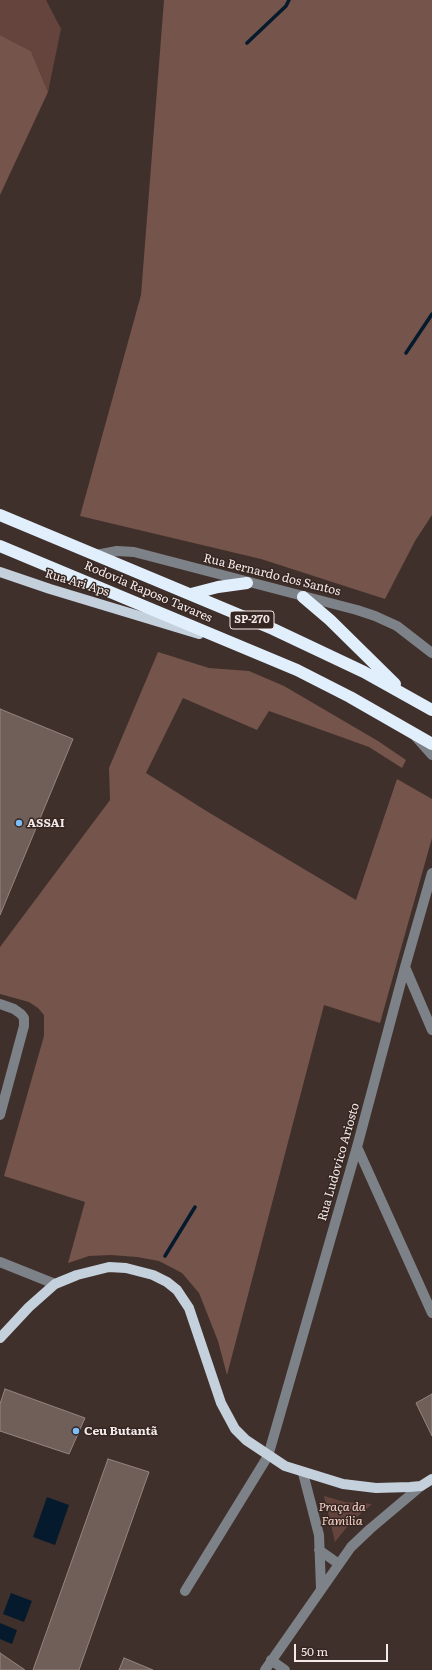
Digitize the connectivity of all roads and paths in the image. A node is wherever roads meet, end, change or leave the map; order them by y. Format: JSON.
{"nodes":[{"id":1,"x":0,"y":515,"type":"edge"},
{"id":2,"x":0,"y":546,"type":"edge"},
{"id":3,"x":96,"y":555,"type":"junction"},
{"id":4,"x":0,"y":572,"type":"edge"},
{"id":5,"x":247,"y":583,"type":"junction"},
{"id":6,"x":191,"y":594,"type":"junction"},
{"id":7,"x":304,"y":597,"type":"junction"},
{"id":8,"x":238,"y":645,"type":"junction"},
{"id":9,"x":432,"y":653,"type":"edge"},
{"id":10,"x":404,"y":693,"type":"junction"},
{"id":11,"x":432,"y":710,"type":"edge"},
{"id":12,"x":411,"y":731,"type":"junction"},
{"id":13,"x":432,"y":744,"type":"edge"},
{"id":14,"x":432,"y":755,"type":"edge"},
{"id":15,"x":432,"y":873,"type":"edge"},
{"id":16,"x":405,"y":967,"type":"junction"},
{"id":17,"x":0,"y":1004,"type":"edge"},
{"id":18,"x":432,"y":1030,"type":"edge"},
{"id":19,"x":0,"y":1115,"type":"edge"},
{"id":20,"x":357,"y":1147,"type":"junction"},
{"id":21,"x":0,"y":1262,"type":"edge"},
{"id":22,"x":55,"y":1284,"type":"junction"},
{"id":23,"x":432,"y":1313,"type":"edge"},
{"id":24,"x":0,"y":1338,"type":"edge"},
{"id":25,"x":268,"y":1456,"type":"junction"},
{"id":26,"x":303,"y":1472,"type":"junction"},
{"id":27,"x":432,"y":1479,"type":"edge"},
{"id":28,"x":421,"y":1486,"type":"junction"},
{"id":29,"x":320,"y":1550,"type":"junction"},
{"id":30,"x":339,"y":1564,"type":"junction"},
{"id":31,"x":322,"y":1588,"type":"junction"},
{"id":32,"x":185,"y":1591,"type":"dead end"},
{"id":33,"x":271,"y":1660,"type":"junction"},
{"id":34,"x":265,"y":1670,"type":"edge"},
{"id":35,"x":285,"y":1670,"type":"edge"}],
"edges":[{"from":1,"to":3,"type":"highway","name":"Rodovia Raposo Tavares","number":"SP-270"},
{"from":2,"to":8,"type":"highway","name":"Rodovia Raposo Tavares","number":"SP-270"},
{"from":3,"to":5,"type":"street","name":"Rua Bernardo dos Santos"},
{"from":3,"to":6,"type":"highway","name":"Rodovia Raposo Tavares","number":"SP-270"},
{"from":4,"to":8,"type":"main road","name":"Rua Ari Aps"},
{"from":5,"to":6,"type":"highway"},
{"from":5,"to":7,"type":"street","name":"Rua Bernardo dos Santos"},
{"from":6,"to":10,"type":"highway","name":"Rodovia Raposo Tavares","number":"SP-270"},
{"from":7,"to":9,"type":"street","name":"Rua Bernardo dos Santos"},
{"from":7,"to":10,"type":"highway"},
{"from":8,"to":12,"type":"highway","name":"Rodovia Raposo Tavares","number":"SP-270"},
{"from":10,"to":11,"type":"highway","name":"Rodovia Raposo Tavares","number":"SP-270"},
{"from":12,"to":13,"type":"highway","name":"Rodovia Raposo Tavares","number":"SP-270"},
{"from":12,"to":14,"type":"street"},
{"from":15,"to":16,"type":"street","name":"Rua Ludovico Ariosto"},
{"from":16,"to":18,"type":"street"},
{"from":16,"to":20,"type":"street","name":"Rua Ludovico Ariosto"},
{"from":17,"to":19,"type":"street"},
{"from":20,"to":23,"type":"street"},
{"from":20,"to":25,"type":"street","name":"Rua Ludovico Ariosto"},
{"from":21,"to":22,"type":"street"},
{"from":22,"to":24,"type":"main road"},
{"from":22,"to":25,"type":"main road"},
{"from":25,"to":26,"type":"main road"},
{"from":25,"to":32,"type":"street","name":"Rua Ludovico Ariosto"},
{"from":26,"to":28,"type":"main road"},
{"from":26,"to":29,"type":"street"},
{"from":27,"to":28,"type":"main road"},
{"from":28,"to":30,"type":"street"},
{"from":29,"to":30,"type":"street"},
{"from":29,"to":31,"type":"street"},
{"from":30,"to":31,"type":"street"},
{"from":31,"to":33,"type":"street"},
{"from":33,"to":34,"type":"street"},
{"from":33,"to":35,"type":"street"}]}
